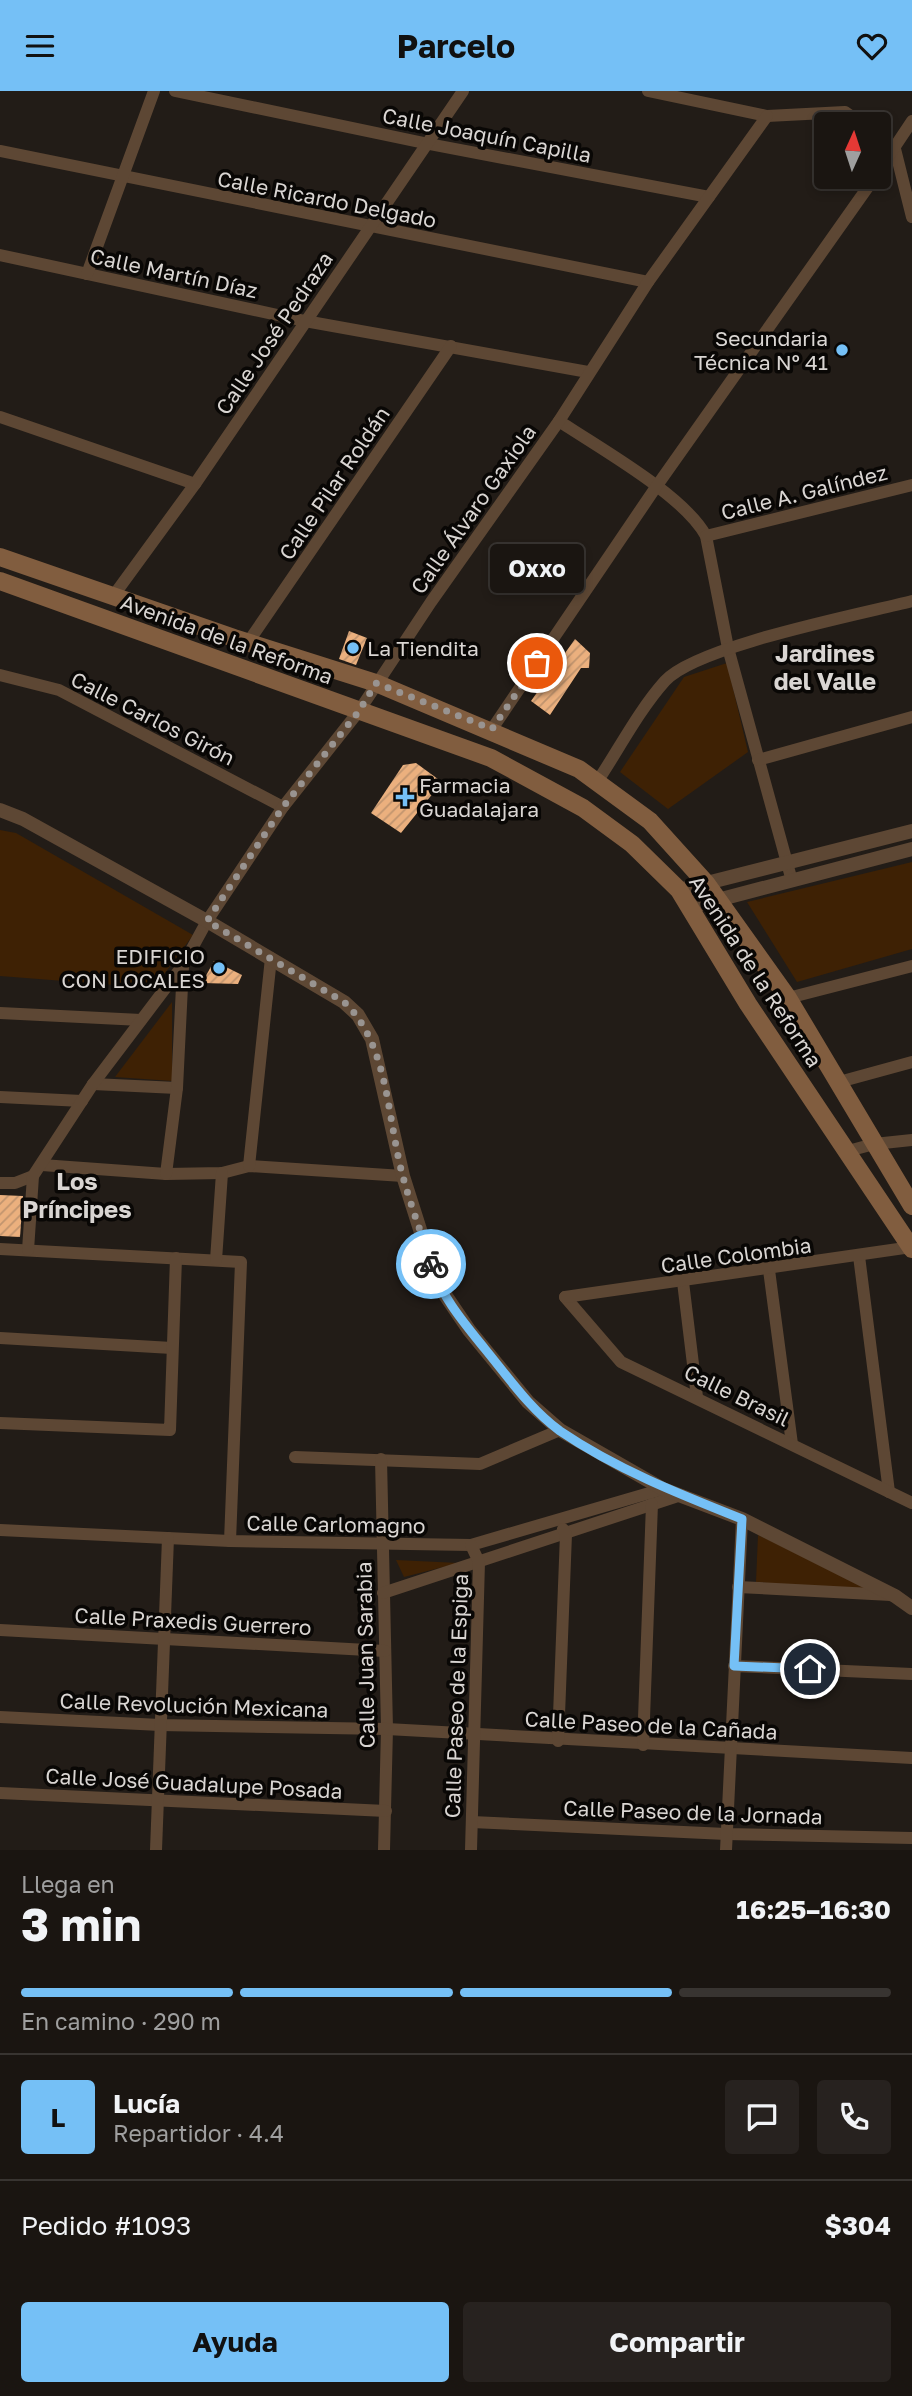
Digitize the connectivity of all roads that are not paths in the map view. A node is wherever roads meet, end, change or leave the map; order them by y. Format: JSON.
{"nodes":[{"id":1,"x":154,"y":91,"type":"edge"},
{"id":2,"x":175,"y":91,"type":"edge"},
{"id":3,"x":463,"y":91,"type":"edge"},
{"id":4,"x":648,"y":91,"type":"edge"},
{"id":5,"x":814,"y":114,"type":"edge"},
{"id":6,"x":766,"y":116,"type":"junction"},
{"id":7,"x":912,"y":121,"type":"edge"},
{"id":8,"x":429,"y":144,"type":"junction"},
{"id":9,"x":891,"y":146,"type":"edge"},
{"id":10,"x":895,"y":149,"type":"junction"},
{"id":11,"x":0,"y":151,"type":"edge"},
{"id":12,"x":891,"y":154,"type":"edge"},
{"id":13,"x":122,"y":178,"type":"junction"},
{"id":14,"x":867,"y":189,"type":"edge"},
{"id":15,"x":709,"y":197,"type":"junction"},
{"id":16,"x":912,"y":217,"type":"edge"},
{"id":17,"x":371,"y":227,"type":"junction"},
{"id":18,"x":0,"y":255,"type":"edge"},
{"id":19,"x":87,"y":274,"type":"junction"},
{"id":20,"x":648,"y":282,"type":"junction"},
{"id":21,"x":305,"y":321,"type":"junction"},
{"id":22,"x":451,"y":346,"type":"junction"},
{"id":23,"x":589,"y":372,"type":"junction"},
{"id":24,"x":0,"y":417,"type":"edge"},
{"id":25,"x":559,"y":421,"type":"junction"},
{"id":26,"x":195,"y":484,"type":"junction"},
{"id":27,"x":912,"y":485,"type":"edge"},
{"id":28,"x":656,"y":487,"type":"junction"},
{"id":29,"x":706,"y":536,"type":"junction"},
{"id":30,"x":0,"y":557,"type":"edge"},
{"id":31,"x":0,"y":581,"type":"edge"},
{"id":32,"x":114,"y":595,"type":"junction"},
{"id":33,"x":912,"y":601,"type":"edge"},
{"id":34,"x":249,"y":641,"type":"junction"},
{"id":35,"x":728,"y":648,"type":"junction"},
{"id":36,"x":0,"y":675,"type":"edge"},
{"id":37,"x":376,"y":683,"type":"junction"},
{"id":38,"x":359,"y":711,"type":"junction"},
{"id":39,"x":912,"y":717,"type":"edge"},
{"id":40,"x":492,"y":729,"type":"junction"},
{"id":41,"x":758,"y":759,"type":"junction"},
{"id":42,"x":597,"y":782,"type":"junction"},
{"id":43,"x":283,"y":807,"type":"junction"},
{"id":44,"x":0,"y":810,"type":"edge"},
{"id":45,"x":912,"y":831,"type":"edge"},
{"id":46,"x":912,"y":849,"type":"edge"},
{"id":47,"x":787,"y":862,"type":"junction"},
{"id":48,"x":792,"y":881,"type":"junction"},
{"id":49,"x":706,"y":883,"type":"junction"},
{"id":50,"x":679,"y":890,"type":"junction"},
{"id":51,"x":718,"y":899,"type":"junction"},
{"id":52,"x":691,"y":907,"type":"junction"},
{"id":53,"x":207,"y":921,"type":"junction"},
{"id":54,"x":271,"y":958,"type":"junction"},
{"id":55,"x":183,"y":965,"type":"junction"},
{"id":56,"x":912,"y":966,"type":"edge"},
{"id":57,"x":788,"y":998,"type":"junction"},
{"id":58,"x":0,"y":1013,"type":"edge"},
{"id":59,"x":141,"y":1020,"type":"junction"},
{"id":60,"x":912,"y":1062,"type":"edge"},
{"id":61,"x":839,"y":1082,"type":"junction"},
{"id":62,"x":93,"y":1084,"type":"junction"},
{"id":63,"x":177,"y":1088,"type":"junction"},
{"id":64,"x":0,"y":1097,"type":"edge"},
{"id":65,"x":82,"y":1101,"type":"junction"},
{"id":66,"x":912,"y":1140,"type":"edge"},
{"id":67,"x":874,"y":1144,"type":"junction"},
{"id":68,"x":848,"y":1151,"type":"junction"},
{"id":69,"x":42,"y":1165,"type":"junction"},
{"id":70,"x":249,"y":1166,"type":"junction"},
{"id":71,"x":222,"y":1173,"type":"junction"},
{"id":72,"x":166,"y":1174,"type":"junction"},
{"id":73,"x":33,"y":1176,"type":"junction"},
{"id":74,"x":403,"y":1176,"type":"junction"},
{"id":75,"x":0,"y":1183,"type":"edge"},
{"id":76,"x":912,"y":1206,"type":"edge"},
{"id":77,"x":912,"y":1248,"type":"edge"},
{"id":78,"x":0,"y":1249,"type":"edge"},
{"id":79,"x":27,"y":1250,"type":"junction"},
{"id":80,"x":859,"y":1256,"type":"junction"},
{"id":81,"x":176,"y":1258,"type":"junction"},
{"id":82,"x":216,"y":1260,"type":"junction"},
{"id":83,"x":769,"y":1270,"type":"junction"},
{"id":84,"x":683,"y":1282,"type":"junction"},
{"id":85,"x":565,"y":1297,"type":"joint"},
{"id":86,"x":0,"y":1338,"type":"edge"},
{"id":87,"x":173,"y":1348,"type":"junction"},
{"id":88,"x":697,"y":1397,"type":"junction"},
{"id":89,"x":0,"y":1423,"type":"edge"},
{"id":90,"x":560,"y":1430,"type":"junction"},
{"id":91,"x":792,"y":1444,"type":"junction"},
{"id":92,"x":295,"y":1457,"type":"dead end"},
{"id":93,"x":381,"y":1459,"type":"junction"},
{"id":94,"x":663,"y":1489,"type":"junction"},
{"id":95,"x":889,"y":1492,"type":"junction"},
{"id":96,"x":681,"y":1495,"type":"junction"},
{"id":97,"x":912,"y":1503,"type":"edge"},
{"id":98,"x":652,"y":1504,"type":"junction"},
{"id":99,"x":742,"y":1519,"type":"junction"},
{"id":100,"x":558,"y":1520,"type":"junction"},
{"id":101,"x":0,"y":1530,"type":"edge"},
{"id":102,"x":566,"y":1534,"type":"junction"},
{"id":103,"x":168,"y":1538,"type":"junction"},
{"id":104,"x":230,"y":1541,"type":"junction"},
{"id":105,"x":382,"y":1545,"type":"junction"},
{"id":106,"x":471,"y":1545,"type":"junction"},
{"id":107,"x":479,"y":1562,"type":"junction"},
{"id":108,"x":738,"y":1587,"type":"junction"},
{"id":109,"x":383,"y":1593,"type":"junction"},
{"id":110,"x":895,"y":1595,"type":"junction"},
{"id":111,"x":912,"y":1608,"type":"edge"},
{"id":112,"x":0,"y":1629,"type":"edge"},
{"id":113,"x":165,"y":1639,"type":"junction"},
{"id":114,"x":385,"y":1651,"type":"junction"},
{"id":115,"x":734,"y":1666,"type":"junction"},
{"id":116,"x":912,"y":1674,"type":"edge"},
{"id":117,"x":0,"y":1717,"type":"edge"},
{"id":118,"x":160,"y":1725,"type":"junction"},
{"id":119,"x":387,"y":1729,"type":"junction"},
{"id":120,"x":474,"y":1735,"type":"junction"},
{"id":121,"x":558,"y":1741,"type":"junction"},
{"id":122,"x":643,"y":1745,"type":"junction"},
{"id":123,"x":730,"y":1749,"type":"junction"},
{"id":124,"x":912,"y":1758,"type":"edge"},
{"id":125,"x":0,"y":1793,"type":"edge"},
{"id":126,"x":158,"y":1801,"type":"junction"},
{"id":127,"x":386,"y":1811,"type":"junction"},
{"id":128,"x":472,"y":1822,"type":"junction"},
{"id":129,"x":726,"y":1834,"type":"junction"},
{"id":130,"x":912,"y":1838,"type":"edge"},
{"id":131,"x":156,"y":1850,"type":"edge"},
{"id":132,"x":384,"y":1850,"type":"edge"},
{"id":133,"x":471,"y":1850,"type":"edge"},
{"id":134,"x":726,"y":1850,"type":"edge"}],
"edges":[{"from":1,"to":13,"type":"street"},
{"from":2,"to":8,"type":"street","name":"Calle Joaquín Capilla"},
{"from":3,"to":8,"type":"street","name":"Calle José Pedraza"},
{"from":4,"to":6,"type":"street"},
{"from":5,"to":6,"type":"street"},
{"from":6,"to":15,"type":"street","name":"Calle Álvaro Gaxiola"},
{"from":7,"to":10,"type":"street"},
{"from":8,"to":15,"type":"street","name":"Calle Joaquín Capilla"},
{"from":8,"to":17,"type":"street","name":"Calle José Pedraza"},
{"from":9,"to":10,"type":"street"},
{"from":10,"to":12,"type":"street"},
{"from":10,"to":16,"type":"street"},
{"from":11,"to":13,"type":"street","name":"Calle Ricardo Delgado"},
{"from":13,"to":17,"type":"street","name":"Calle Ricardo Delgado"},
{"from":13,"to":19,"type":"street"},
{"from":14,"to":28,"type":"street"},
{"from":15,"to":20,"type":"street","name":"Calle Álvaro Gaxiola"},
{"from":17,"to":20,"type":"street","name":"Calle Ricardo Delgado"},
{"from":17,"to":21,"type":"street","name":"Calle José Pedraza"},
{"from":18,"to":19,"type":"street","name":"Calle Martín Díaz"},
{"from":19,"to":21,"type":"street","name":"Calle Martín Díaz"},
{"from":20,"to":23,"type":"street","name":"Calle Álvaro Gaxiola"},
{"from":21,"to":22,"type":"street","name":"Calle Martín Díaz"},
{"from":21,"to":26,"type":"street","name":"Calle José Pedraza"},
{"from":22,"to":23,"type":"street","name":"Calle Martín Díaz"},
{"from":22,"to":34,"type":"street","name":"Calle Pilar Roldán"},
{"from":23,"to":25,"type":"street","name":"Calle Álvaro Gaxiola"},
{"from":24,"to":26,"type":"street"},
{"from":25,"to":28,"type":"street"},
{"from":25,"to":37,"type":"street","name":"Calle Álvaro Gaxiola"},
{"from":26,"to":32,"type":"street","name":"Calle José Pedraza"},
{"from":27,"to":29,"type":"street","name":"Calle A. Galíndez"},
{"from":28,"to":29,"type":"street"},
{"from":28,"to":40,"type":"street"},
{"from":29,"to":35,"type":"street"},
{"from":30,"to":32,"type":"main road","name":"Avenida de la Reforma"},
{"from":31,"to":38,"type":"main road","name":"Avenida de la Reforma"},
{"from":32,"to":34,"type":"main road","name":"Avenida de la Reforma"},
{"from":33,"to":35,"type":"street"},
{"from":34,"to":37,"type":"main road","name":"Avenida de la Reforma"},
{"from":35,"to":41,"type":"street"},
{"from":35,"to":42,"type":"street"},
{"from":36,"to":43,"type":"street","name":"Calle Carlos Girón"},
{"from":37,"to":38,"type":"street","name":"Calle Álvaro Gaxiola"},
{"from":37,"to":40,"type":"main road","name":"Avenida de la Reforma"},
{"from":38,"to":43,"type":"street","name":"Calle Álvaro Gaxiola"},
{"from":38,"to":50,"type":"main road","name":"Avenida de la Reforma"},
{"from":39,"to":41,"type":"street"},
{"from":40,"to":42,"type":"main road","name":"Avenida de la Reforma"},
{"from":41,"to":47,"type":"street"},
{"from":42,"to":49,"type":"main road","name":"Avenida de la Reforma"},
{"from":43,"to":53,"type":"street","name":"Calle Álvaro Gaxiola"},
{"from":44,"to":53,"type":"street"},
{"from":45,"to":47,"type":"street"},
{"from":46,"to":48,"type":"street"},
{"from":47,"to":48,"type":"street"},
{"from":47,"to":49,"type":"street"},
{"from":48,"to":51,"type":"street"},
{"from":49,"to":50,"type":"street"},
{"from":49,"to":51,"type":"main road","name":"Avenida de la Reforma"},
{"from":50,"to":52,"type":"main road","name":"Avenida de la Reforma"},
{"from":51,"to":52,"type":"street"},
{"from":51,"to":57,"type":"main road","name":"Avenida de la Reforma"},
{"from":52,"to":68,"type":"main road","name":"Avenida de la Reforma"},
{"from":53,"to":54,"type":"street"},
{"from":53,"to":55,"type":"street","name":"Calle Álvaro Gaxiola"},
{"from":54,"to":70,"type":"street"},
{"from":54,"to":74,"type":"street"},
{"from":55,"to":59,"type":"street","name":"Calle Álvaro Gaxiola"},
{"from":55,"to":63,"type":"street"},
{"from":56,"to":57,"type":"street"},
{"from":57,"to":61,"type":"main road","name":"Avenida de la Reforma"},
{"from":58,"to":59,"type":"street"},
{"from":59,"to":62,"type":"street","name":"Calle Álvaro Gaxiola"},
{"from":60,"to":61,"type":"street"},
{"from":61,"to":67,"type":"main road","name":"Avenida de la Reforma"},
{"from":62,"to":63,"type":"street"},
{"from":62,"to":65,"type":"street","name":"Calle Álvaro Gaxiola"},
{"from":63,"to":72,"type":"street"},
{"from":64,"to":65,"type":"street"},
{"from":65,"to":69,"type":"street","name":"Calle Álvaro Gaxiola"},
{"from":66,"to":67,"type":"street"},
{"from":67,"to":68,"type":"street"},
{"from":67,"to":76,"type":"main road","name":"Avenida de la Reforma"},
{"from":68,"to":77,"type":"main road","name":"Avenida de la Reforma"},
{"from":69,"to":72,"type":"street"},
{"from":69,"to":73,"type":"street","name":"Calle Álvaro Gaxiola"},
{"from":70,"to":71,"type":"street"},
{"from":70,"to":74,"type":"street"},
{"from":71,"to":72,"type":"street"},
{"from":71,"to":82,"type":"street"},
{"from":73,"to":75,"type":"street"},
{"from":73,"to":79,"type":"street"},
{"from":74,"to":90,"type":"street"},
{"from":77,"to":80,"type":"street","name":"Calle Colombia"},
{"from":78,"to":79,"type":"street"},
{"from":79,"to":81,"type":"street"},
{"from":80,"to":83,"type":"street","name":"Calle Colombia"},
{"from":80,"to":95,"type":"street"},
{"from":81,"to":82,"type":"street"},
{"from":81,"to":87,"type":"street"},
{"from":82,"to":104,"type":"street"},
{"from":83,"to":84,"type":"street","name":"Calle Colombia"},
{"from":83,"to":91,"type":"street"},
{"from":84,"to":85,"type":"street","name":"Calle Colombia"},
{"from":84,"to":88,"type":"street"},
{"from":85,"to":88,"type":"street","name":"Calle Brasil"},
{"from":86,"to":87,"type":"street"},
{"from":87,"to":89,"type":"street"},
{"from":88,"to":91,"type":"street","name":"Calle Brasil"},
{"from":90,"to":93,"type":"street"},
{"from":90,"to":94,"type":"street"},
{"from":91,"to":95,"type":"street","name":"Calle Brasil"},
{"from":92,"to":93,"type":"street"},
{"from":93,"to":105,"type":"street","name":"Calle Juan Sarabia"},
{"from":94,"to":96,"type":"street"},
{"from":94,"to":100,"type":"street","name":"Calle Carlomagno"},
{"from":95,"to":97,"type":"street","name":"Calle Brasil"},
{"from":96,"to":98,"type":"street"},
{"from":96,"to":99,"type":"street"},
{"from":98,"to":102,"type":"street"},
{"from":98,"to":122,"type":"street"},
{"from":99,"to":108,"type":"street"},
{"from":99,"to":110,"type":"street"},
{"from":100,"to":102,"type":"street"},
{"from":100,"to":106,"type":"street","name":"Calle Carlomagno"},
{"from":101,"to":103,"type":"street","name":"Calle Carlomagno"},
{"from":102,"to":107,"type":"street"},
{"from":102,"to":121,"type":"street"},
{"from":103,"to":104,"type":"street","name":"Calle Carlomagno"},
{"from":103,"to":113,"type":"street"},
{"from":104,"to":105,"type":"street","name":"Calle Carlomagno"},
{"from":105,"to":106,"type":"street","name":"Calle Carlomagno"},
{"from":105,"to":109,"type":"street","name":"Calle Juan Sarabia"},
{"from":106,"to":107,"type":"street","name":"Calle Paseo de la Espiga"},
{"from":107,"to":109,"type":"street"},
{"from":107,"to":120,"type":"street","name":"Calle Paseo de la Espiga"},
{"from":108,"to":110,"type":"street"},
{"from":108,"to":115,"type":"street"},
{"from":109,"to":114,"type":"street","name":"Calle Juan Sarabia"},
{"from":110,"to":111,"type":"street"},
{"from":112,"to":113,"type":"street","name":"Calle Praxedis Guerrero"},
{"from":113,"to":114,"type":"street","name":"Calle Praxedis Guerrero"},
{"from":113,"to":118,"type":"street"},
{"from":114,"to":119,"type":"street","name":"Calle Juan Sarabia"},
{"from":115,"to":116,"type":"street"},
{"from":115,"to":123,"type":"street"},
{"from":117,"to":118,"type":"street","name":"Calle Revolución Mexicana"},
{"from":118,"to":119,"type":"street","name":"Calle Revolución Mexicana"},
{"from":118,"to":126,"type":"street"},
{"from":119,"to":120,"type":"street","name":"Calle Paseo de la Cañada"},
{"from":119,"to":127,"type":"street","name":"Calle Juan Sarabia"},
{"from":120,"to":121,"type":"street","name":"Calle Paseo de la Cañada"},
{"from":120,"to":128,"type":"street","name":"Calle Paseo de la Espiga"},
{"from":121,"to":122,"type":"street","name":"Calle Paseo de la Cañada"},
{"from":122,"to":123,"type":"street","name":"Calle Paseo de la Cañada"},
{"from":123,"to":124,"type":"street","name":"Calle Paseo de la Cañada"},
{"from":123,"to":129,"type":"street"},
{"from":125,"to":126,"type":"street","name":"Calle José Guadalupe Posada"},
{"from":126,"to":127,"type":"street","name":"Calle José Guadalupe Posada"},
{"from":126,"to":131,"type":"street"},
{"from":127,"to":132,"type":"street","name":"Calle Juan Sarabia"},
{"from":128,"to":129,"type":"street","name":"Calle Paseo de la Jornada"},
{"from":128,"to":133,"type":"street","name":"Calle Paseo de la Espiga"},
{"from":129,"to":130,"type":"street","name":"Calle Paseo de la Jornada"},
{"from":129,"to":134,"type":"street"}]}
